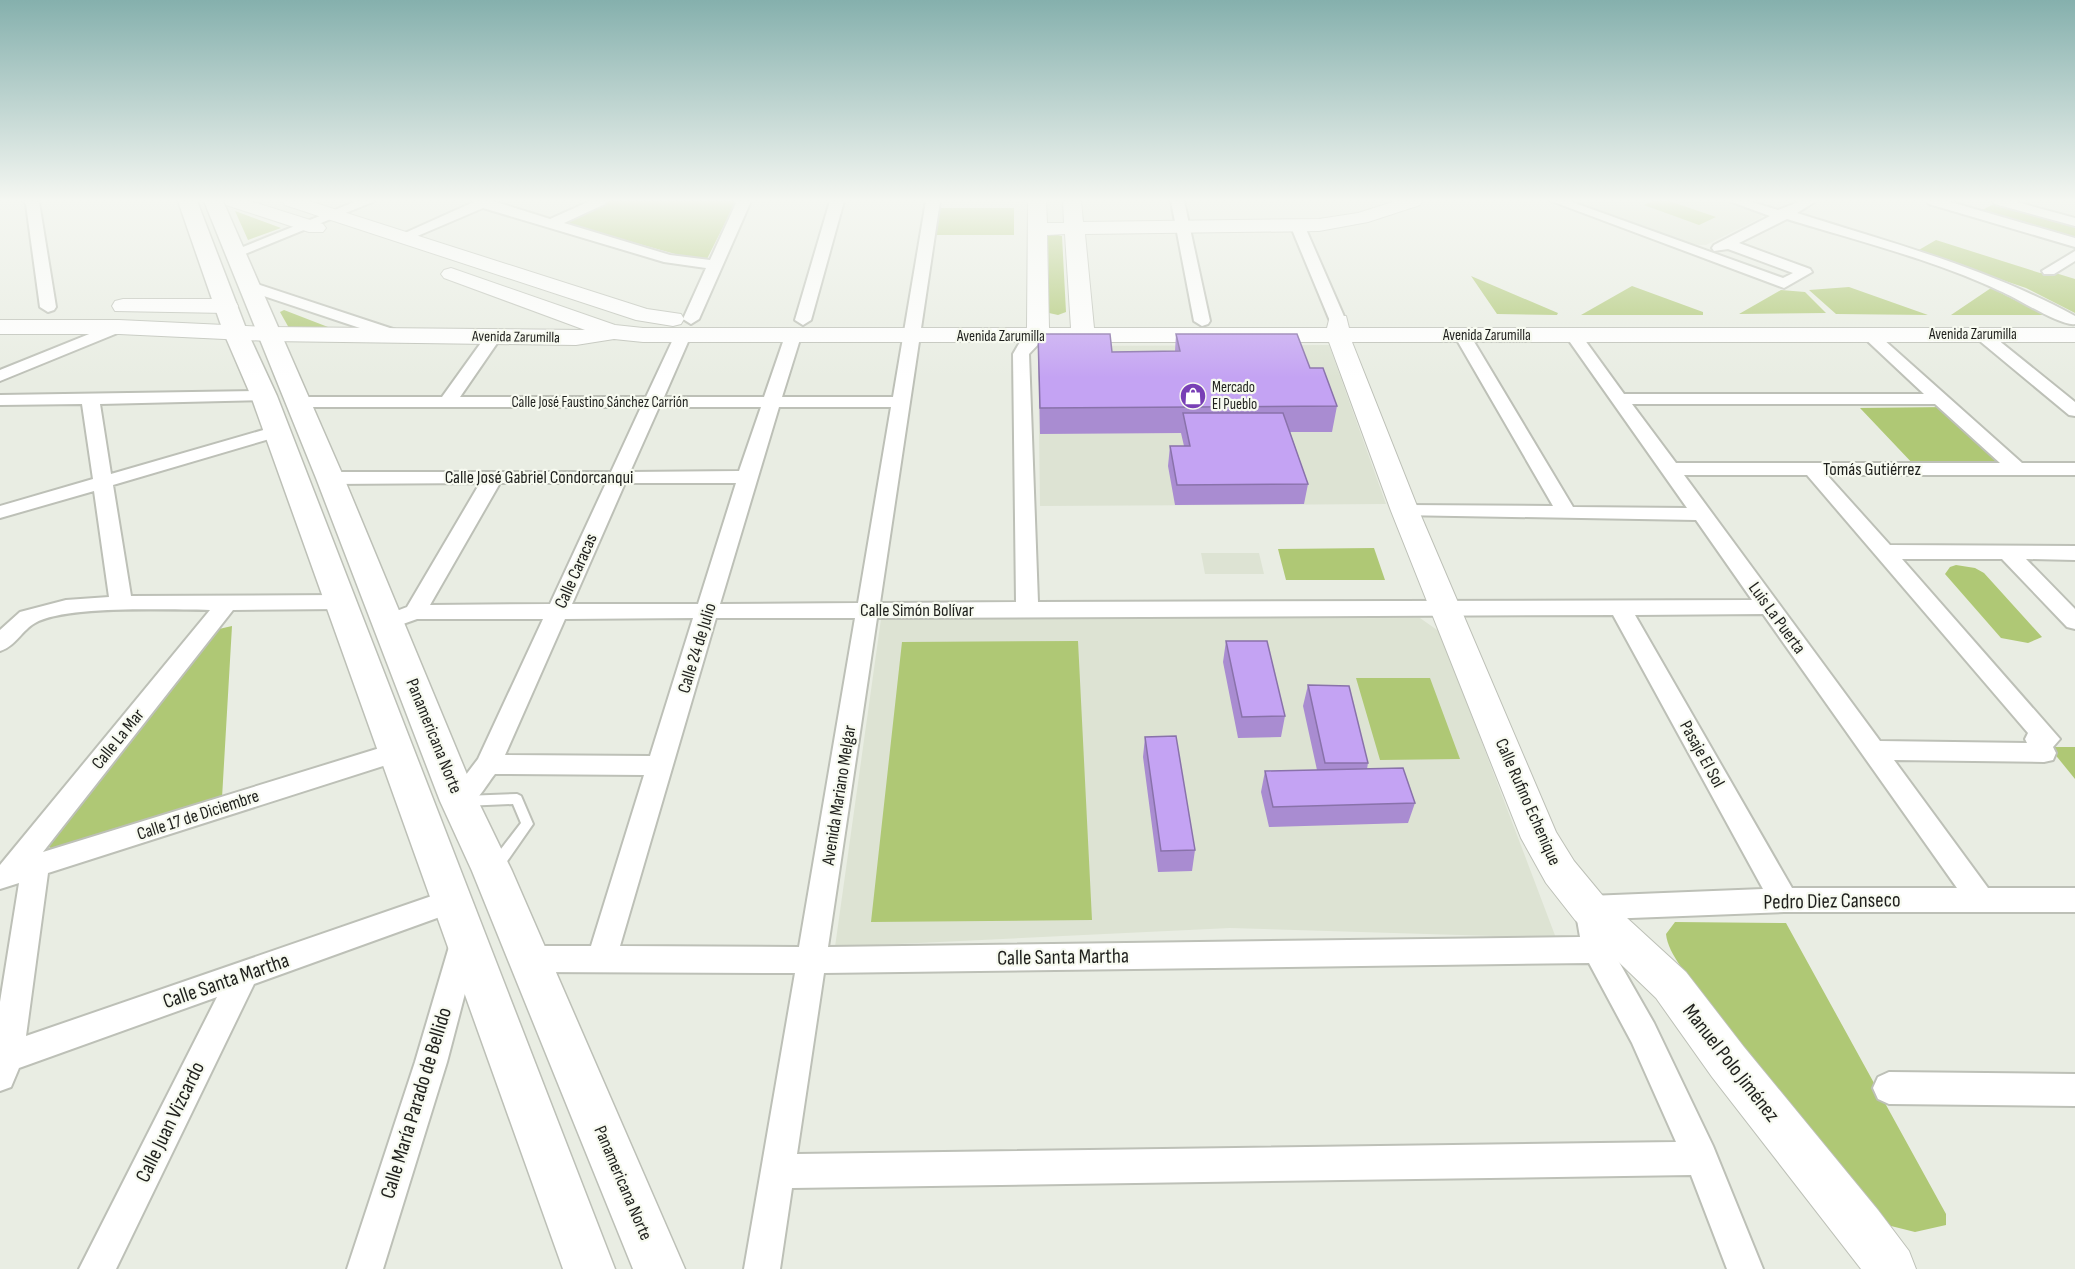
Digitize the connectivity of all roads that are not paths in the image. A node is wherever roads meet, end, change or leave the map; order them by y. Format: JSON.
{"nodes":[{"id":1,"x":41,"y":260,"type":"edge"},
{"id":2,"x":214,"y":260,"type":"edge"},
{"id":3,"x":238,"y":260,"type":"edge"},
{"id":4,"x":409,"y":260,"type":"edge"},
{"id":5,"x":475,"y":260,"type":"edge"},
{"id":6,"x":678,"y":260,"type":"edge"},
{"id":7,"x":717,"y":260,"type":"edge"},
{"id":8,"x":819,"y":260,"type":"edge"},
{"id":9,"x":924,"y":260,"type":"edge"},
{"id":10,"x":1037,"y":260,"type":"edge"},
{"id":11,"x":1077,"y":260,"type":"edge"},
{"id":12,"x":1189,"y":260,"type":"edge"},
{"id":13,"x":1311,"y":260,"type":"edge"},
{"id":14,"x":1722,"y":260,"type":"edge"},
{"id":15,"x":1772,"y":260,"type":"edge"},
{"id":16,"x":1925,"y":260,"type":"edge"},
{"id":17,"x":2067,"y":260,"type":"edge"},
{"id":18,"x":715,"y":265,"type":"junction"},
{"id":19,"x":2049,"y":271,"type":"dead end"},
{"id":20,"x":248,"y":286,"type":"junction"},
{"id":21,"x":0,"y":307,"type":"edge"},
{"id":22,"x":48,"y":307,"type":"junction"},
{"id":23,"x":1202,"y":321,"type":"junction"},
{"id":24,"x":244,"y":324,"type":"junction"},
{"id":25,"x":2073,"y":325,"type":"edge"},
{"id":26,"x":0,"y":327,"type":"edge"},
{"id":27,"x":119,"y":327,"type":"junction"},
{"id":28,"x":687,"y":327,"type":"junction"},
{"id":29,"x":798,"y":328,"type":"junction"},
{"id":30,"x":914,"y":328,"type":"junction"},
{"id":31,"x":1038,"y":328,"type":"junction"},
{"id":32,"x":1082,"y":328,"type":"junction"},
{"id":33,"x":1338,"y":328,"type":"junction"},
{"id":34,"x":614,"y":332,"type":"junction"},
{"id":35,"x":393,"y":334,"type":"junction"},
{"id":36,"x":1868,"y":334,"type":"junction"},
{"id":37,"x":1981,"y":334,"type":"junction"},
{"id":38,"x":1462,"y":335,"type":"junction"},
{"id":39,"x":1573,"y":335,"type":"junction"},
{"id":40,"x":494,"y":336,"type":"junction"},
{"id":41,"x":0,"y":376,"type":"edge"},
{"id":42,"x":90,"y":399,"type":"junction"},
{"id":43,"x":1619,"y":399,"type":"junction"},
{"id":44,"x":1940,"y":399,"type":"junction"},
{"id":45,"x":0,"y":400,"type":"edge"},
{"id":46,"x":447,"y":402,"type":"junction"},
{"id":47,"x":652,"y":402,"type":"junction"},
{"id":48,"x":772,"y":402,"type":"junction"},
{"id":49,"x":902,"y":402,"type":"junction"},
{"id":50,"x":279,"y":410,"type":"junction"},
{"id":51,"x":2075,"y":411,"type":"edge"},
{"id":52,"x":1670,"y":469,"type":"junction"},
{"id":53,"x":1812,"y":469,"type":"junction"},
{"id":54,"x":2075,"y":469,"type":"edge"},
{"id":55,"x":2018,"y":470,"type":"junction"},
{"id":56,"x":618,"y":477,"type":"junction"},
{"id":57,"x":747,"y":477,"type":"junction"},
{"id":58,"x":330,"y":478,"type":"junction"},
{"id":59,"x":493,"y":478,"type":"junction"},
{"id":60,"x":103,"y":482,"type":"junction"},
{"id":61,"x":1405,"y":511,"type":"junction"},
{"id":62,"x":0,"y":512,"type":"edge"},
{"id":63,"x":1567,"y":513,"type":"junction"},
{"id":64,"x":1702,"y":514,"type":"junction"},
{"id":65,"x":1884,"y":552,"type":"junction"},
{"id":66,"x":2008,"y":553,"type":"junction"},
{"id":67,"x":2075,"y":553,"type":"edge"},
{"id":68,"x":340,"y":602,"type":"junction"},
{"id":69,"x":121,"y":603,"type":"junction"},
{"id":70,"x":227,"y":603,"type":"junction"},
{"id":71,"x":1446,"y":607,"type":"junction"},
{"id":72,"x":1620,"y":607,"type":"junction"},
{"id":73,"x":1770,"y":607,"type":"junction"},
{"id":74,"x":1027,"y":609,"type":"junction"},
{"id":75,"x":868,"y":610,"type":"junction"},
{"id":76,"x":557,"y":611,"type":"junction"},
{"id":77,"x":709,"y":611,"type":"junction"},
{"id":78,"x":402,"y":617,"type":"junction"},
{"id":79,"x":2075,"y":622,"type":"edge"},
{"id":80,"x":0,"y":643,"type":"edge"},
{"id":81,"x":1873,"y":750,"type":"junction"},
{"id":82,"x":396,"y":752,"type":"junction"},
{"id":83,"x":488,"y":764,"type":"junction"},
{"id":84,"x":661,"y":766,"type":"junction"},
{"id":85,"x":459,"y":801,"type":"junction"},
{"id":86,"x":492,"y":870,"type":"junction"},
{"id":87,"x":15,"y":873,"type":"edge"},
{"id":88,"x":1784,"y":900,"type":"junction"},
{"id":89,"x":1981,"y":900,"type":"junction"},
{"id":90,"x":2075,"y":900,"type":"edge"},
{"id":91,"x":452,"y":901,"type":"junction"},
{"id":92,"x":1589,"y":908,"type":"junction"},
{"id":93,"x":466,"y":936,"type":"junction"},
{"id":94,"x":1597,"y":950,"type":"junction"},
{"id":95,"x":529,"y":959,"type":"junction"},
{"id":96,"x":602,"y":959,"type":"junction"},
{"id":97,"x":812,"y":960,"type":"junction"},
{"id":98,"x":244,"y":974,"type":"junction"},
{"id":99,"x":2,"y":1065,"type":"edge"},
{"id":100,"x":1889,"y":1088,"type":"dead end"},
{"id":101,"x":2075,"y":1090,"type":"edge"},
{"id":102,"x":1701,"y":1158,"type":"junction"},
{"id":103,"x":778,"y":1171,"type":"junction"},
{"id":104,"x":1861,"y":1227,"type":"junction"},
{"id":105,"x":97,"y":1269,"type":"edge"},
{"id":106,"x":365,"y":1269,"type":"edge"},
{"id":107,"x":589,"y":1269,"type":"edge"},
{"id":108,"x":659,"y":1269,"type":"edge"},
{"id":109,"x":762,"y":1269,"type":"edge"},
{"id":110,"x":1745,"y":1269,"type":"edge"},
{"id":111,"x":1891,"y":1269,"type":"edge"},
{"id":112,"x":1901,"y":1269,"type":"edge"}],
"edges":[{"from":1,"to":22,"type":"street"},
{"from":2,"to":24,"type":"highway","name":"Panamericana Norte"},
{"from":3,"to":20,"type":"highway","name":"Panamericana Norte"},
{"from":4,"to":34,"type":"main road"},
{"from":5,"to":28,"type":"main road"},
{"from":6,"to":18,"type":"street"},
{"from":7,"to":18,"type":"street","name":"Calle Caracas"},
{"from":8,"to":29,"type":"street","name":"Calle 24 de Julio"},
{"from":9,"to":30,"type":"street","name":"Avenida Mariano Melgar"},
{"from":10,"to":31,"type":"main road"},
{"from":11,"to":32,"type":"main road"},
{"from":12,"to":23,"type":"street"},
{"from":13,"to":33,"type":"street"},
{"from":14,"to":15,"type":"street"},
{"from":16,"to":25,"type":"street"},
{"from":17,"to":19,"type":"street"},
{"from":18,"to":28,"type":"street","name":"Calle Caracas"},
{"from":20,"to":24,"type":"highway","name":"Panamericana Norte"},
{"from":20,"to":35,"type":"street"},
{"from":21,"to":22,"type":"main road","name":"Avenida Zarumilla"},
{"from":22,"to":24,"type":"main road","name":"Avenida Zarumilla"},
{"from":23,"to":32,"type":"main road","name":"Avenida Zarumilla"},
{"from":23,"to":33,"type":"main road","name":"Avenida Zarumilla"},
{"from":24,"to":27,"type":"main road","name":"Avenida Zarumilla"},
{"from":24,"to":35,"type":"main road","name":"Avenida Zarumilla"},
{"from":24,"to":50,"type":"highway","name":"Panamericana Norte"},
{"from":25,"to":33,"type":"main road","name":"Avenida Zarumilla"},
{"from":25,"to":37,"type":"main road","name":"Avenida Zarumilla"},
{"from":26,"to":27,"type":"main road","name":"Avenida Zarumilla"},
{"from":27,"to":41,"type":"street"},
{"from":28,"to":29,"type":"main road","name":"Avenida Zarumilla"},
{"from":28,"to":34,"type":"main road","name":"Avenida Zarumilla"},
{"from":28,"to":47,"type":"street","name":"Calle Caracas"},
{"from":29,"to":30,"type":"main road","name":"Avenida Zarumilla"},
{"from":29,"to":48,"type":"street","name":"Calle 24 de Julio"},
{"from":30,"to":31,"type":"main road","name":"Avenida Zarumilla"},
{"from":30,"to":49,"type":"street","name":"Avenida Mariano Melgar"},
{"from":31,"to":32,"type":"main road","name":"Avenida Zarumilla"},
{"from":31,"to":74,"type":"street"},
{"from":32,"to":33,"type":"main road","name":"Avenida Zarumilla"},
{"from":33,"to":38,"type":"main road","name":"Avenida Zarumilla"},
{"from":33,"to":61,"type":"main road","name":"Calle Rufino Echenique"},
{"from":34,"to":40,"type":"main road","name":"Avenida Zarumilla"},
{"from":35,"to":40,"type":"main road","name":"Avenida Zarumilla"},
{"from":36,"to":37,"type":"main road","name":"Avenida Zarumilla"},
{"from":36,"to":39,"type":"main road","name":"Avenida Zarumilla"},
{"from":36,"to":44,"type":"street"},
{"from":37,"to":51,"type":"street"},
{"from":38,"to":39,"type":"main road","name":"Avenida Zarumilla"},
{"from":38,"to":63,"type":"street"},
{"from":39,"to":43,"type":"street","name":"Luis La Puerta"},
{"from":40,"to":46,"type":"street"},
{"from":42,"to":45,"type":"street","name":"Calle José Faustino Sánchez Carrión"},
{"from":42,"to":50,"type":"street","name":"Calle José Faustino Sánchez Carrión"},
{"from":42,"to":60,"type":"street"},
{"from":43,"to":44,"type":"street"},
{"from":43,"to":52,"type":"street","name":"Luis La Puerta"},
{"from":44,"to":55,"type":"street"},
{"from":46,"to":47,"type":"street","name":"Calle José Faustino Sánchez Carrión"},
{"from":46,"to":50,"type":"street","name":"Calle José Faustino Sánchez Carrión"},
{"from":47,"to":48,"type":"street","name":"Calle José Faustino Sánchez Carrión"},
{"from":47,"to":56,"type":"street","name":"Calle Caracas"},
{"from":48,"to":49,"type":"street","name":"Calle José Faustino Sánchez Carrión"},
{"from":48,"to":57,"type":"street","name":"Calle 24 de Julio"},
{"from":49,"to":75,"type":"street","name":"Avenida Mariano Melgar"},
{"from":50,"to":58,"type":"highway","name":"Panamericana Norte"},
{"from":50,"to":60,"type":"street"},
{"from":50,"to":68,"type":"highway","name":"Panamericana Norte"},
{"from":52,"to":53,"type":"street","name":"Tomás Gutiérrez"},
{"from":52,"to":64,"type":"street","name":"Luis La Puerta"},
{"from":53,"to":55,"type":"street","name":"Tomás Gutiérrez"},
{"from":53,"to":65,"type":"street"},
{"from":54,"to":55,"type":"street","name":"Tomás Gutiérrez"},
{"from":56,"to":57,"type":"street","name":"Calle José Gabriel Condorcanqui"},
{"from":56,"to":59,"type":"street","name":"Calle José Gabriel Condorcanqui"},
{"from":56,"to":76,"type":"street","name":"Calle Caracas"},
{"from":57,"to":77,"type":"street","name":"Calle 24 de Julio"},
{"from":58,"to":59,"type":"street","name":"Calle José Gabriel Condorcanqui"},
{"from":58,"to":78,"type":"highway","name":"Panamericana Norte"},
{"from":59,"to":78,"type":"street"},
{"from":60,"to":62,"type":"street"},
{"from":60,"to":69,"type":"street"},
{"from":61,"to":63,"type":"street"},
{"from":61,"to":71,"type":"main road","name":"Calle Rufino Echenique"},
{"from":63,"to":64,"type":"street"},
{"from":64,"to":73,"type":"street","name":"Luis La Puerta"},
{"from":65,"to":66,"type":"street"},
{"from":65,"to":81,"type":"street"},
{"from":66,"to":67,"type":"street"},
{"from":66,"to":79,"type":"street"},
{"from":68,"to":70,"type":"street"},
{"from":68,"to":82,"type":"highway","name":"Panamericana Norte"},
{"from":69,"to":70,"type":"street"},
{"from":69,"to":80,"type":"street"},
{"from":70,"to":87,"type":"street","name":"Calle La Mar"},
{"from":71,"to":72,"type":"street","name":"Calle Simón Bolívar"},
{"from":71,"to":74,"type":"street","name":"Calle Simón Bolívar"},
{"from":71,"to":92,"type":"main road","name":"Calle Rufino Echenique"},
{"from":72,"to":73,"type":"street","name":"Calle Simón Bolívar"},
{"from":72,"to":88,"type":"street","name":"Pasaje El Sol"},
{"from":73,"to":81,"type":"street","name":"Luis La Puerta"},
{"from":74,"to":75,"type":"street","name":"Calle Simón Bolívar"},
{"from":75,"to":77,"type":"street","name":"Calle Simón Bolívar"},
{"from":75,"to":97,"type":"street","name":"Avenida Mariano Melgar"},
{"from":76,"to":77,"type":"street","name":"Calle Simón Bolívar"},
{"from":76,"to":78,"type":"street","name":"Calle Simón Bolívar"},
{"from":76,"to":83,"type":"street","name":"Calle Caracas"},
{"from":77,"to":84,"type":"street","name":"Calle 24 de Julio"},
{"from":78,"to":85,"type":"highway","name":"Panamericana Norte"},
{"from":81,"to":89,"type":"street","name":"Luis La Puerta"},
{"from":82,"to":87,"type":"street","name":"Calle 17 de Diciembre"},
{"from":82,"to":91,"type":"highway","name":"Panamericana Norte"},
{"from":83,"to":84,"type":"street"},
{"from":83,"to":85,"type":"street","name":"Calle Caracas"},
{"from":84,"to":96,"type":"street","name":"Calle 24 de Julio"},
{"from":85,"to":86,"type":"highway","name":"Panamericana Norte"},
{"from":85,"to":86,"type":"lane"},
{"from":86,"to":95,"type":"highway","name":"Panamericana Norte"},
{"from":87,"to":99,"type":"street"},
{"from":88,"to":89,"type":"street","name":"Pedro Diez Canseco"},
{"from":88,"to":92,"type":"street","name":"Pedro Diez Canseco"},
{"from":89,"to":90,"type":"street","name":"Pedro Diez Canseco"},
{"from":91,"to":93,"type":"highway","name":"Panamericana Norte"},
{"from":91,"to":98,"type":"street","name":"Calle Santa Martha"},
{"from":92,"to":94,"type":"street","name":"Calle Rufino Echenique"},
{"from":92,"to":104,"type":"main road","name":"Manuel Polo Jiménez"},
{"from":93,"to":106,"type":"street","name":"Calle María Parado de Bellido"},
{"from":93,"to":107,"type":"highway","name":"Panamericana Norte"},
{"from":94,"to":97,"type":"street","name":"Calle Santa Martha"},
{"from":94,"to":102,"type":"street","name":"Calle Rufino Echenique"},
{"from":95,"to":96,"type":"street","name":"Calle Santa Martha"},
{"from":95,"to":108,"type":"highway","name":"Panamericana Norte"},
{"from":96,"to":97,"type":"street","name":"Calle Santa Martha"},
{"from":97,"to":103,"type":"street","name":"Avenida Mariano Melgar"},
{"from":98,"to":99,"type":"street","name":"Calle Santa Martha"},
{"from":98,"to":105,"type":"street","name":"Calle Juan Vizcardo"},
{"from":100,"to":101,"type":"street"},
{"from":102,"to":103,"type":"street"},
{"from":102,"to":110,"type":"street","name":"Calle Rufino Echenique"},
{"from":103,"to":109,"type":"street","name":"Avenida Mariano Melgar"},
{"from":104,"to":111,"type":"main road","name":"Manuel Polo Jiménez"},
{"from":104,"to":112,"type":"main road","name":"Manuel Polo Jiménez"}]}
